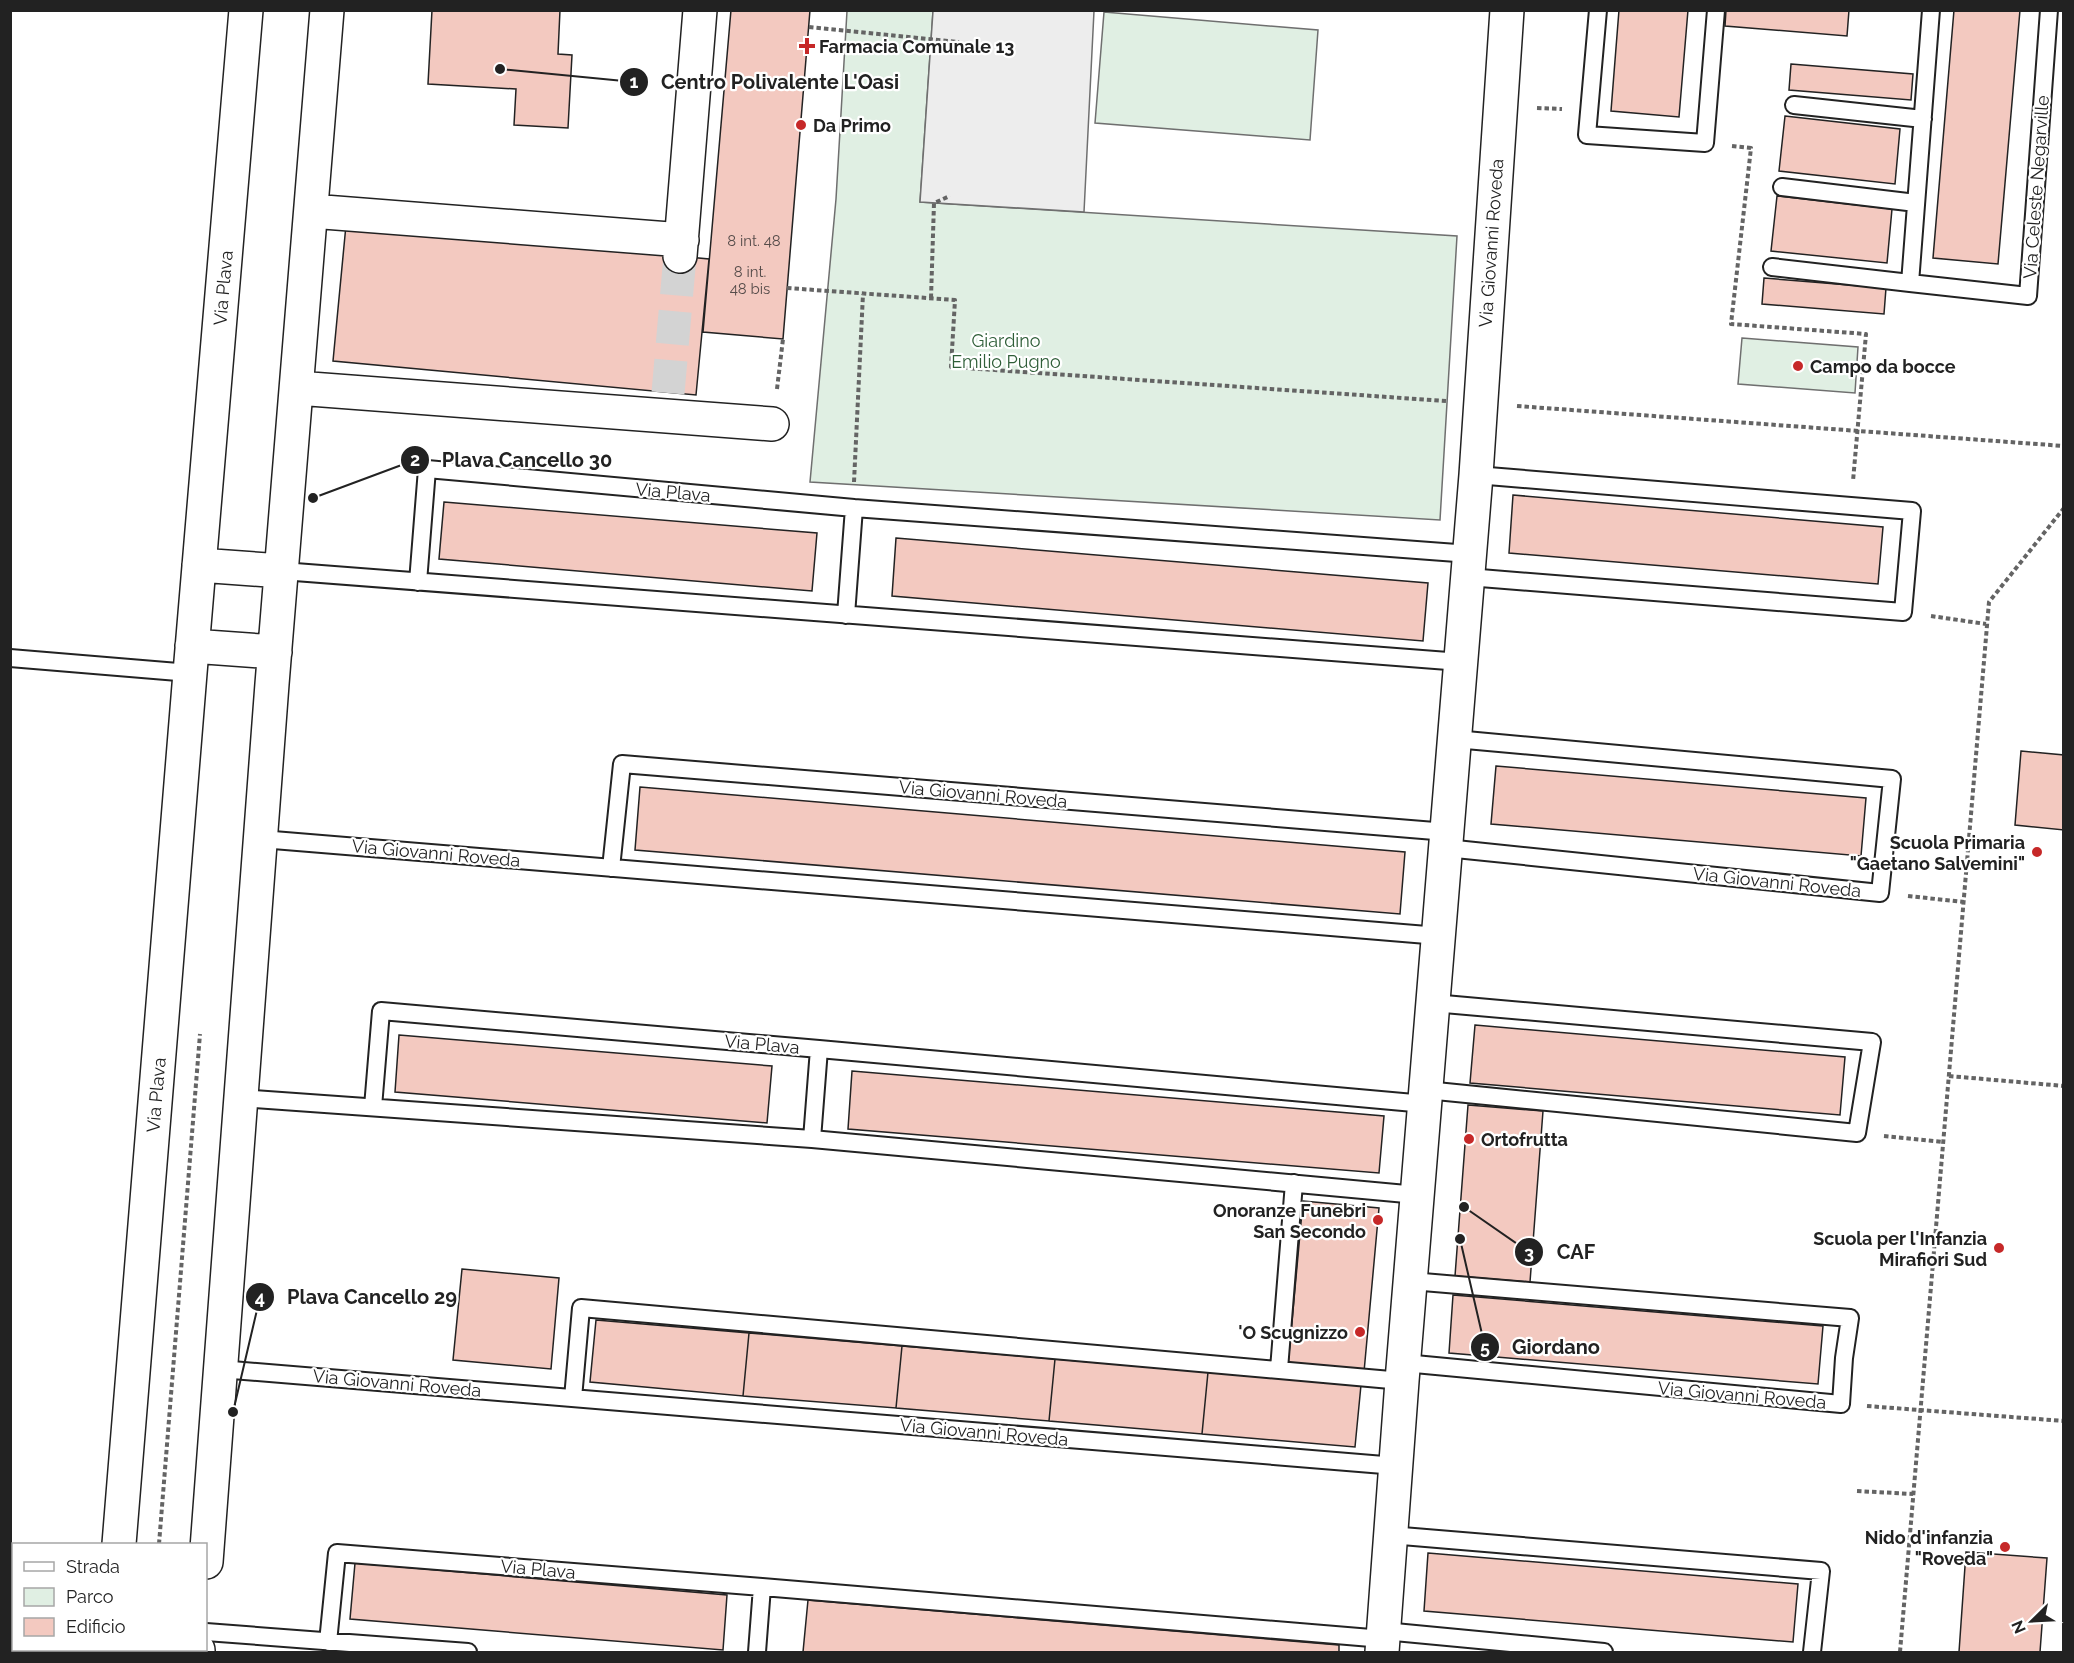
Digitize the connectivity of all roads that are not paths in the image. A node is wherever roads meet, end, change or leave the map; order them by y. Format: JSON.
{"nodes":[{"id":1,"x":246,"y":10,"type":"edge"},
{"id":2,"x":327,"y":10,"type":"edge"},
{"id":3,"x":700,"y":10,"type":"edge"},
{"id":4,"x":1507,"y":10,"type":"edge"},
{"id":5,"x":1598,"y":10,"type":"edge"},
{"id":6,"x":1716,"y":10,"type":"edge"},
{"id":7,"x":1931,"y":10,"type":"edge"},
{"id":8,"x":2049,"y":10,"type":"edge"},
{"id":9,"x":1794,"y":105,"type":"dead end"},
{"id":10,"x":1923,"y":119,"type":"junction"},
{"id":11,"x":1782,"y":187,"type":"dead end"},
{"id":12,"x":1916,"y":203,"type":"junction"},
{"id":13,"x":311,"y":211,"type":"junction"},
{"id":14,"x":1772,"y":267,"type":"dead end"},
{"id":15,"x":1910,"y":283,"type":"junction"},
{"id":16,"x":297,"y":388,"type":"junction"},
{"id":17,"x":772,"y":424,"type":"road end"},
{"id":18,"x":1476,"y":475,"type":"junction"},
{"id":19,"x":854,"y":508,"type":"junction"},
{"id":20,"x":199,"y":565,"type":"junction"},
{"id":21,"x":1469,"y":565,"type":"junction"},
{"id":22,"x":282,"y":571,"type":"junction"},
{"id":23,"x":418,"y":582,"type":"junction"},
{"id":24,"x":846,"y":615,"type":"junction"},
{"id":25,"x":275,"y":652,"type":"junction"},
{"id":26,"x":10,"y":658,"type":"edge"},
{"id":27,"x":191,"y":660,"type":"junction"},
{"id":28,"x":1461,"y":662,"type":"junction"},
{"id":29,"x":1455,"y":739,"type":"junction"},
{"id":30,"x":261,"y":838,"type":"junction"},
{"id":31,"x":1446,"y":840,"type":"junction"},
{"id":32,"x":611,"y":868,"type":"junction"},
{"id":33,"x":1438,"y":936,"type":"junction"},
{"id":34,"x":1433,"y":1003,"type":"junction"},
{"id":35,"x":819,"y":1049,"type":"junction"},
{"id":36,"x":1425,"y":1097,"type":"junction"},
{"id":37,"x":241,"y":1098,"type":"junction"},
{"id":38,"x":373,"y":1107,"type":"junction"},
{"id":39,"x":812,"y":1139,"type":"junction"},
{"id":40,"x":1294,"y":1183,"type":"junction"},
{"id":41,"x":1417,"y":1195,"type":"junction"},
{"id":42,"x":1410,"y":1281,"type":"junction"},
{"id":43,"x":220,"y":1368,"type":"junction"},
{"id":44,"x":1279,"y":1369,"type":"junction"},
{"id":45,"x":1403,"y":1372,"type":"junction"},
{"id":46,"x":573,"y":1398,"type":"junction"},
{"id":47,"x":1396,"y":1467,"type":"junction"},
{"id":48,"x":1390,"y":1535,"type":"junction"},
{"id":49,"x":119,"y":1543,"type":"edge"},
{"id":50,"x":207,"y":1548,"type":"edge"},
{"id":51,"x":762,"y":1587,"type":"junction"},
{"id":52,"x":207,"y":1632,"type":"edge"},
{"id":53,"x":1383,"y":1641,"type":"edge"},
{"id":54,"x":328,"y":1642,"type":"junction"},
{"id":55,"x":468,"y":1653,"type":"edge"},
{"id":56,"x":757,"y":1653,"type":"edge"},
{"id":57,"x":1604,"y":1653,"type":"edge"},
{"id":58,"x":1812,"y":1653,"type":"edge"}],
"edges":[{"from":1,"to":20,"type":"street","name":"Via Plava"},
{"from":2,"to":13,"type":"street"},
{"from":3,"to":13,"type":"street"},
{"from":4,"to":18,"type":"street","name":"Via Giovanni Roveda"},
{"from":5,"to":6,"type":"lane"},
{"from":7,"to":10,"type":"lane"},
{"from":8,"to":15,"type":"lane","name":"Via Celeste Negarville"},
{"from":9,"to":10,"type":"lane"},
{"from":10,"to":12,"type":"lane"},
{"from":11,"to":12,"type":"lane"},
{"from":12,"to":15,"type":"lane"},
{"from":13,"to":16,"type":"street"},
{"from":14,"to":15,"type":"lane"},
{"from":16,"to":17,"type":"street"},
{"from":16,"to":22,"type":"street"},
{"from":18,"to":21,"type":"street","name":"Via Giovanni Roveda"},
{"from":18,"to":21,"type":"lane"},
{"from":19,"to":21,"type":"lane"},
{"from":19,"to":23,"type":"lane","name":"Via Plava"},
{"from":19,"to":24,"type":"lane"},
{"from":20,"to":22,"type":"street"},
{"from":20,"to":27,"type":"street","name":"Via Plava"},
{"from":21,"to":28,"type":"street","name":"Via Giovanni Roveda"},
{"from":22,"to":23,"type":"lane"},
{"from":22,"to":25,"type":"street"},
{"from":23,"to":24,"type":"lane"},
{"from":24,"to":28,"type":"lane"},
{"from":25,"to":27,"type":"street"},
{"from":25,"to":30,"type":"street"},
{"from":26,"to":27,"type":"lane"},
{"from":27,"to":49,"type":"street","name":"Via Plava"},
{"from":28,"to":29,"type":"street","name":"Via Giovanni Roveda"},
{"from":29,"to":31,"type":"street","name":"Via Giovanni Roveda"},
{"from":29,"to":31,"type":"lane","name":"Via Giovanni Roveda"},
{"from":30,"to":32,"type":"lane","name":"Via Giovanni Roveda"},
{"from":30,"to":37,"type":"street"},
{"from":31,"to":32,"type":"lane","name":"Via Giovanni Roveda"},
{"from":31,"to":33,"type":"street","name":"Via Giovanni Roveda"},
{"from":32,"to":33,"type":"lane","name":"Via Giovanni Roveda"},
{"from":33,"to":34,"type":"street","name":"Via Giovanni Roveda"},
{"from":34,"to":36,"type":"street","name":"Via Giovanni Roveda"},
{"from":34,"to":36,"type":"lane"},
{"from":35,"to":36,"type":"lane"},
{"from":35,"to":38,"type":"lane","name":"Via Plava"},
{"from":35,"to":39,"type":"lane","name":"Via Plava"},
{"from":36,"to":41,"type":"street","name":"Via Giovanni Roveda"},
{"from":37,"to":38,"type":"lane"},
{"from":37,"to":43,"type":"street"},
{"from":38,"to":39,"type":"lane"},
{"from":39,"to":40,"type":"lane"},
{"from":40,"to":41,"type":"lane"},
{"from":40,"to":44,"type":"lane"},
{"from":41,"to":42,"type":"street","name":"Via Giovanni Roveda"},
{"from":42,"to":45,"type":"street","name":"Via Giovanni Roveda"},
{"from":42,"to":45,"type":"lane","name":"Via Giovanni Roveda"},
{"from":43,"to":46,"type":"lane","name":"Via Giovanni Roveda"},
{"from":43,"to":50,"type":"street"},
{"from":44,"to":45,"type":"lane","name":"Via Giovanni Roveda"},
{"from":44,"to":46,"type":"lane","name":"Via Giovanni Roveda"},
{"from":45,"to":47,"type":"street","name":"Via Giovanni Roveda"},
{"from":46,"to":47,"type":"lane","name":"Via Giovanni Roveda"},
{"from":47,"to":48,"type":"street","name":"Via Giovanni Roveda"},
{"from":48,"to":53,"type":"street","name":"Via Giovanni Roveda"},
{"from":48,"to":58,"type":"lane"},
{"from":51,"to":53,"type":"lane"},
{"from":51,"to":54,"type":"lane","name":"Via Plava"},
{"from":51,"to":56,"type":"lane"},
{"from":52,"to":54,"type":"lane"},
{"from":53,"to":57,"type":"lane"},
{"from":54,"to":55,"type":"lane"}]}
